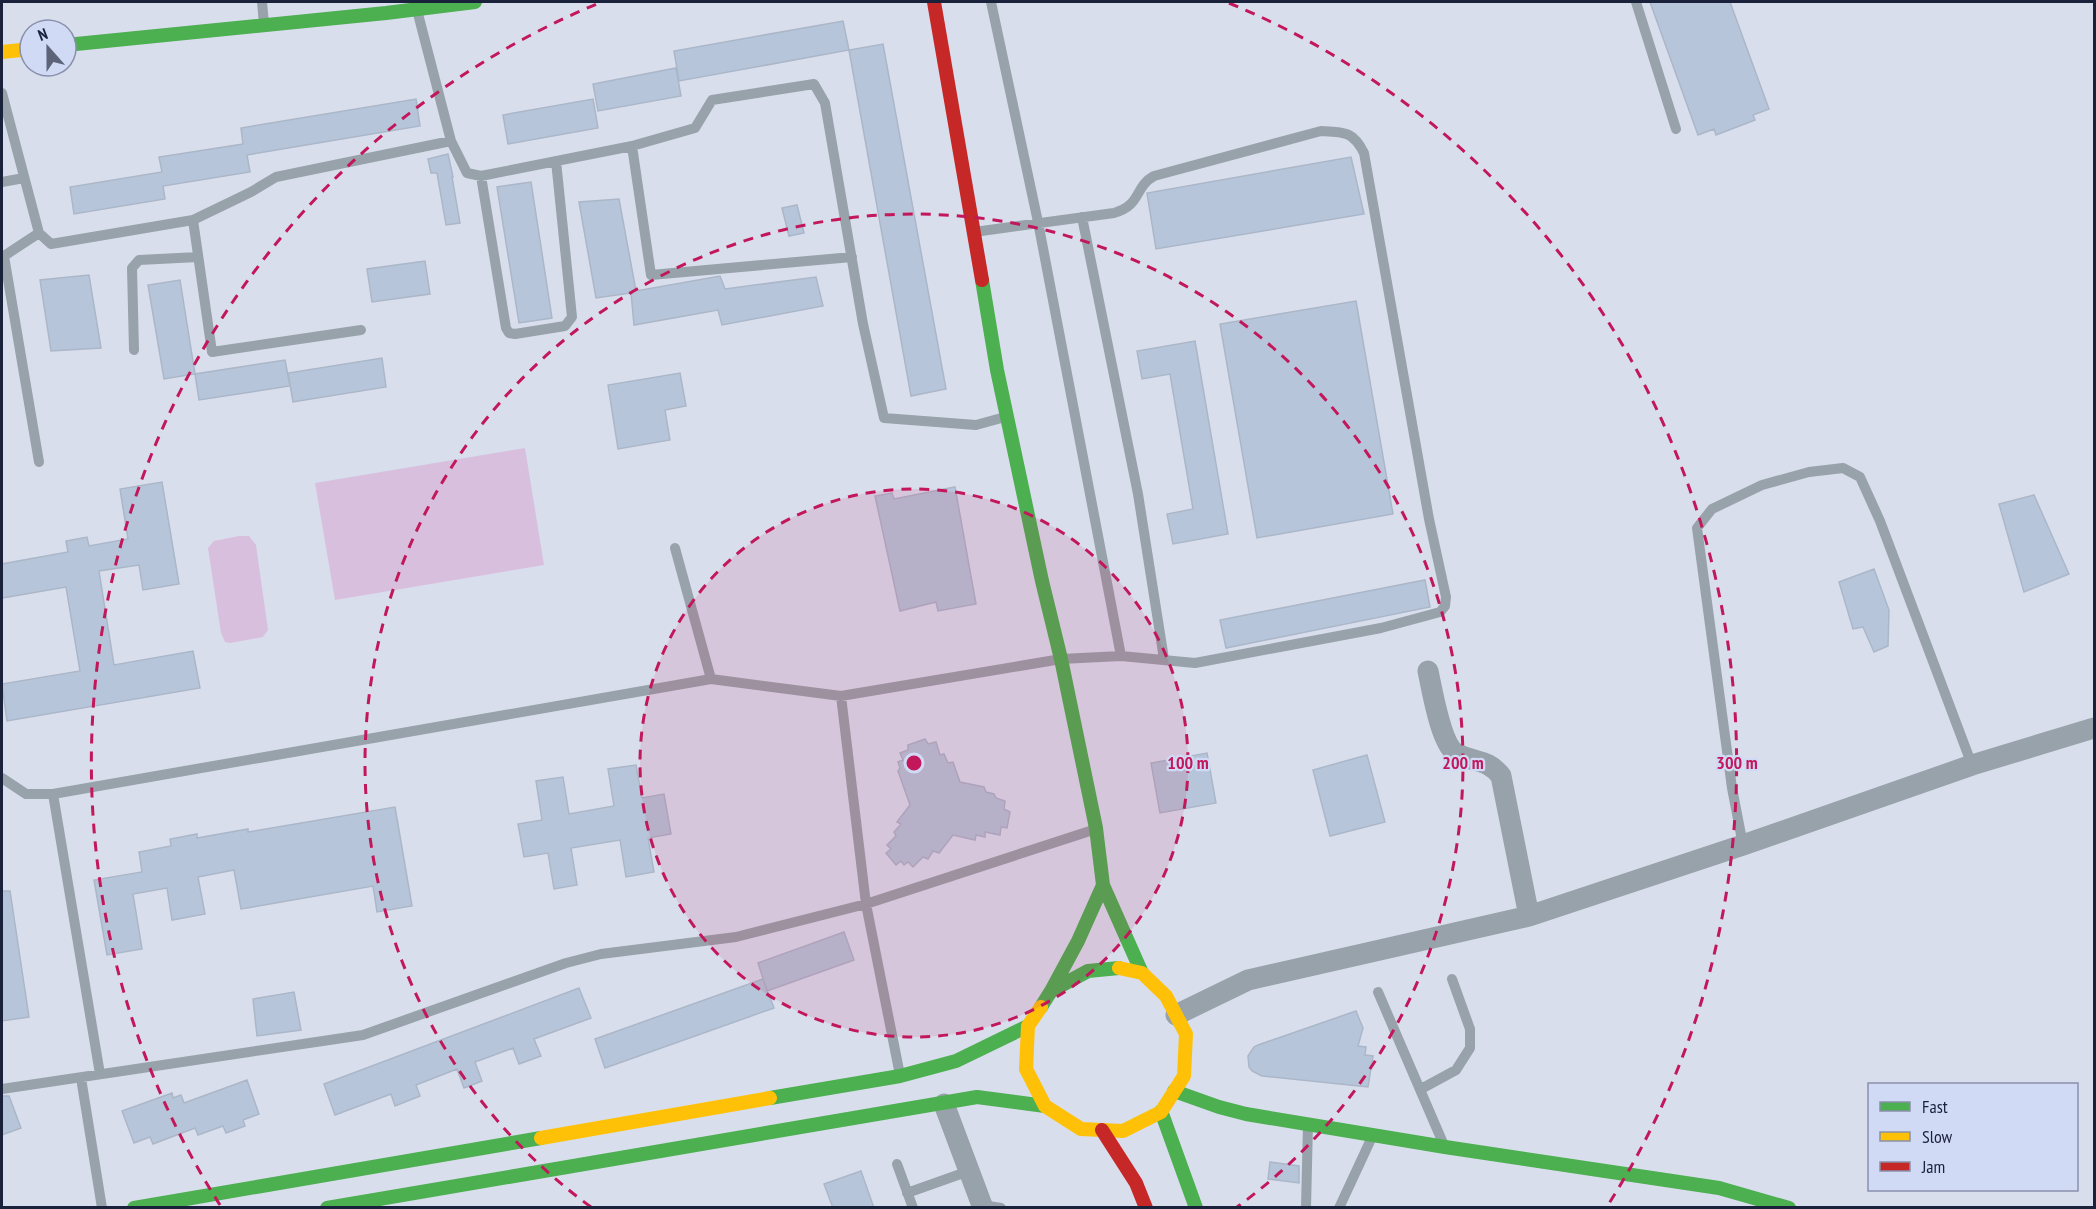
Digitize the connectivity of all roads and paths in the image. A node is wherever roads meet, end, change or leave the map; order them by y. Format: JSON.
{"nodes":[{"id":1,"x":262,"y":2,"type":"edge"},
{"id":2,"x":475,"y":2,"type":"edge"},
{"id":3,"x":934,"y":2,"type":"edge"},
{"id":4,"x":990,"y":2,"type":"edge"},
{"id":5,"x":1636,"y":2,"type":"edge"},
{"id":6,"x":386,"y":7,"type":"edge"},
{"id":7,"x":417,"y":9,"type":"junction"},
{"id":8,"x":264,"y":24,"type":"junction"},
{"id":9,"x":78,"y":44,"type":"edge"},
{"id":10,"x":18,"y":50,"type":"edge"},
{"id":11,"x":2,"y":52,"type":"edge"},
{"id":12,"x":2,"y":93,"type":"edge"},
{"id":13,"x":1676,"y":129,"type":"dead end"},
{"id":14,"x":451,"y":141,"type":"junction"},
{"id":15,"x":632,"y":146,"type":"junction"},
{"id":16,"x":556,"y":161,"type":"junction"},
{"id":17,"x":481,"y":176,"type":"junction"},
{"id":18,"x":24,"y":178,"type":"junction"},
{"id":19,"x":2,"y":182,"type":"edge"},
{"id":20,"x":1082,"y":218,"type":"junction"},
{"id":21,"x":193,"y":220,"type":"junction"},
{"id":22,"x":1038,"y":222,"type":"junction"},
{"id":23,"x":974,"y":232,"type":"junction"},
{"id":24,"x":39,"y":233,"type":"junction"},
{"id":25,"x":198,"y":256,"type":"junction"},
{"id":26,"x":852,"y":257,"type":"junction"},
{"id":27,"x":361,"y":330,"type":"dead end"},
{"id":28,"x":134,"y":350,"type":"dead end"},
{"id":29,"x":1007,"y":416,"type":"junction"},
{"id":30,"x":39,"y":462,"type":"dead end"},
{"id":31,"x":675,"y":548,"type":"dead end"},
{"id":32,"x":1121,"y":656,"type":"junction"},
{"id":33,"x":1061,"y":659,"type":"junction"},
{"id":34,"x":1164,"y":659,"type":"junction"},
{"id":35,"x":1428,"y":671,"type":"dead end"},
{"id":36,"x":711,"y":679,"type":"junction"},
{"id":37,"x":841,"y":696,"type":"junction"},
{"id":38,"x":2094,"y":728,"type":"edge"},
{"id":39,"x":1972,"y":765,"type":"junction"},
{"id":40,"x":2,"y":778,"type":"edge"},
{"id":41,"x":53,"y":795,"type":"junction"},
{"id":42,"x":1096,"y":828,"type":"junction"},
{"id":43,"x":1743,"y":845,"type":"junction"},
{"id":44,"x":1103,"y":885,"type":"junction"},
{"id":45,"x":866,"y":904,"type":"junction"},
{"id":46,"x":1529,"y":916,"type":"junction"},
{"id":47,"x":1142,"y":973,"type":"junction"},
{"id":48,"x":1452,"y":979,"type":"dead end"},
{"id":49,"x":1051,"y":991,"type":"junction"},
{"id":50,"x":1378,"y":992,"type":"dead end"},
{"id":51,"x":1176,"y":1015,"type":"junction"},
{"id":52,"x":1028,"y":1026,"type":"junction"},
{"id":53,"x":100,"y":1074,"type":"junction"},
{"id":54,"x":900,"y":1076,"type":"junction"},
{"id":55,"x":81,"y":1078,"type":"junction"},
{"id":56,"x":2,"y":1089,"type":"edge"},
{"id":57,"x":1421,"y":1089,"type":"junction"},
{"id":58,"x":1174,"y":1091,"type":"junction"},
{"id":59,"x":944,"y":1104,"type":"junction"},
{"id":60,"x":1045,"y":1107,"type":"junction"},
{"id":61,"x":1161,"y":1111,"type":"junction"},
{"id":62,"x":1308,"y":1124,"type":"junction"},
{"id":63,"x":1102,"y":1130,"type":"junction"},
{"id":64,"x":1374,"y":1134,"type":"junction"},
{"id":65,"x":1445,"y":1147,"type":"junction"},
{"id":66,"x":897,"y":1164,"type":"dead end"},
{"id":67,"x":969,"y":1171,"type":"junction"},
{"id":68,"x":908,"y":1193,"type":"junction"},
{"id":69,"x":1717,"y":1198,"type":"edge"},
{"id":70,"x":988,"y":1207,"type":"edge"},
{"id":71,"x":102,"y":1208,"type":"edge"},
{"id":72,"x":134,"y":1208,"type":"edge"},
{"id":73,"x":327,"y":1208,"type":"edge"},
{"id":74,"x":913,"y":1208,"type":"edge"},
{"id":75,"x":1146,"y":1208,"type":"edge"},
{"id":76,"x":1196,"y":1208,"type":"edge"},
{"id":77,"x":1306,"y":1208,"type":"edge"},
{"id":78,"x":1339,"y":1208,"type":"edge"},
{"id":79,"x":1789,"y":1208,"type":"edge"}],
"edges":[{"from":1,"to":8,"type":"lane"},
{"from":2,"to":7,"type":"main road"},
{"from":3,"to":23,"type":"main road"},
{"from":4,"to":22,"type":"lane"},
{"from":5,"to":13,"type":"lane"},
{"from":6,"to":7,"type":"main road"},
{"from":6,"to":8,"type":"main road"},
{"from":7,"to":14,"type":"lane"},
{"from":8,"to":9,"type":"main road"},
{"from":10,"to":11,"type":"main road"},
{"from":12,"to":18,"type":"lane"},
{"from":14,"to":17,"type":"lane"},
{"from":14,"to":21,"type":"lane"},
{"from":15,"to":16,"type":"lane"},
{"from":15,"to":26,"type":"lane"},
{"from":15,"to":26,"type":"lane"},
{"from":16,"to":17,"type":"lane"},
{"from":16,"to":17,"type":"lane"},
{"from":18,"to":19,"type":"lane"},
{"from":18,"to":24,"type":"lane"},
{"from":20,"to":22,"type":"lane"},
{"from":20,"to":34,"type":"lane"},
{"from":20,"to":34,"type":"lane"},
{"from":21,"to":24,"type":"lane"},
{"from":21,"to":25,"type":"lane"},
{"from":22,"to":23,"type":"lane"},
{"from":22,"to":32,"type":"lane"},
{"from":23,"to":29,"type":"main road"},
{"from":24,"to":30,"type":"lane"},
{"from":25,"to":27,"type":"lane"},
{"from":25,"to":28,"type":"lane"},
{"from":26,"to":29,"type":"lane"},
{"from":29,"to":33,"type":"main road"},
{"from":31,"to":36,"type":"lane"},
{"from":32,"to":33,"type":"lane"},
{"from":32,"to":34,"type":"lane"},
{"from":33,"to":37,"type":"lane"},
{"from":33,"to":42,"type":"main road"},
{"from":35,"to":46,"type":"street"},
{"from":36,"to":37,"type":"lane"},
{"from":36,"to":41,"type":"lane"},
{"from":37,"to":45,"type":"lane"},
{"from":38,"to":39,"type":"street"},
{"from":39,"to":43,"type":"street"},
{"from":39,"to":43,"type":"lane"},
{"from":40,"to":41,"type":"lane"},
{"from":41,"to":53,"type":"lane"},
{"from":42,"to":44,"type":"main road"},
{"from":42,"to":45,"type":"lane"},
{"from":43,"to":46,"type":"street"},
{"from":44,"to":47,"type":"main road"},
{"from":44,"to":49,"type":"main road"},
{"from":45,"to":53,"type":"lane"},
{"from":45,"to":54,"type":"lane"},
{"from":46,"to":51,"type":"street"},
{"from":47,"to":49,"type":"main road"},
{"from":47,"to":51,"type":"main road"},
{"from":48,"to":57,"type":"lane"},
{"from":49,"to":52,"type":"main road"},
{"from":50,"to":57,"type":"lane"},
{"from":51,"to":58,"type":"main road"},
{"from":52,"to":54,"type":"main road"},
{"from":52,"to":60,"type":"main road"},
{"from":53,"to":55,"type":"lane"},
{"from":54,"to":72,"type":"main road"},
{"from":55,"to":56,"type":"lane"},
{"from":55,"to":71,"type":"lane"},
{"from":57,"to":65,"type":"lane"},
{"from":58,"to":61,"type":"main road"},
{"from":58,"to":62,"type":"main road"},
{"from":59,"to":60,"type":"main road"},
{"from":59,"to":67,"type":"street"},
{"from":59,"to":73,"type":"main road"},
{"from":60,"to":63,"type":"main road"},
{"from":61,"to":63,"type":"main road"},
{"from":61,"to":76,"type":"main road"},
{"from":62,"to":64,"type":"main road"},
{"from":62,"to":77,"type":"lane"},
{"from":63,"to":75,"type":"main road"},
{"from":64,"to":65,"type":"main road"},
{"from":64,"to":78,"type":"lane"},
{"from":65,"to":69,"type":"main road"},
{"from":66,"to":68,"type":"lane"},
{"from":67,"to":68,"type":"lane"},
{"from":67,"to":70,"type":"street"},
{"from":68,"to":74,"type":"lane"},
{"from":69,"to":79,"type":"main road"}]}
